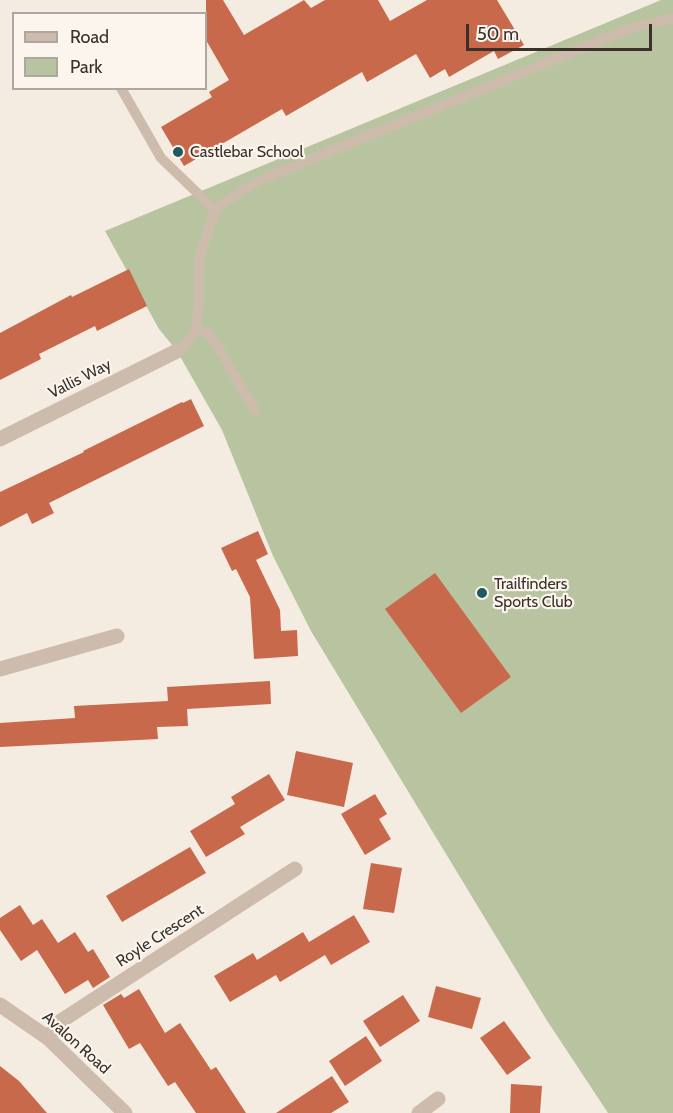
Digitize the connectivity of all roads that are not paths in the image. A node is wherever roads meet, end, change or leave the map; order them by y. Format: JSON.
{"nodes":[{"id":1,"x":673,"y":18,"type":"edge"},
{"id":2,"x":122,"y":90,"type":"edge"},
{"id":3,"x":215,"y":210,"type":"junction"},
{"id":4,"x":196,"y":329,"type":"junction"},
{"id":5,"x":177,"y":351,"type":"joint"},
{"id":6,"x":255,"y":411,"type":"dead end"},
{"id":7,"x":0,"y":439,"type":"edge"},
{"id":8,"x":117,"y":636,"type":"dead end"},
{"id":9,"x":0,"y":669,"type":"edge"},
{"id":10,"x":295,"y":869,"type":"dead end"},
{"id":11,"x":0,"y":1005,"type":"edge"},
{"id":12,"x":48,"y":1038,"type":"junction"},
{"id":13,"x":438,"y":1099,"type":"dead end"},
{"id":14,"x":125,"y":1113,"type":"edge"},
{"id":15,"x":419,"y":1113,"type":"edge"}],
"edges":[{"from":1,"to":3,"type":"lane"},
{"from":2,"to":3,"type":"lane"},
{"from":3,"to":4,"type":"lane"},
{"from":4,"to":5,"type":"lane"},
{"from":4,"to":6,"type":"lane"},
{"from":5,"to":7,"type":"street","name":"Vallis Way"},
{"from":8,"to":9,"type":"street"},
{"from":10,"to":12,"type":"street","name":"Royle Crescent"},
{"from":11,"to":12,"type":"street","name":"Avalon Road"},
{"from":12,"to":14,"type":"street","name":"Avalon Road"},
{"from":13,"to":15,"type":"street"}]}
